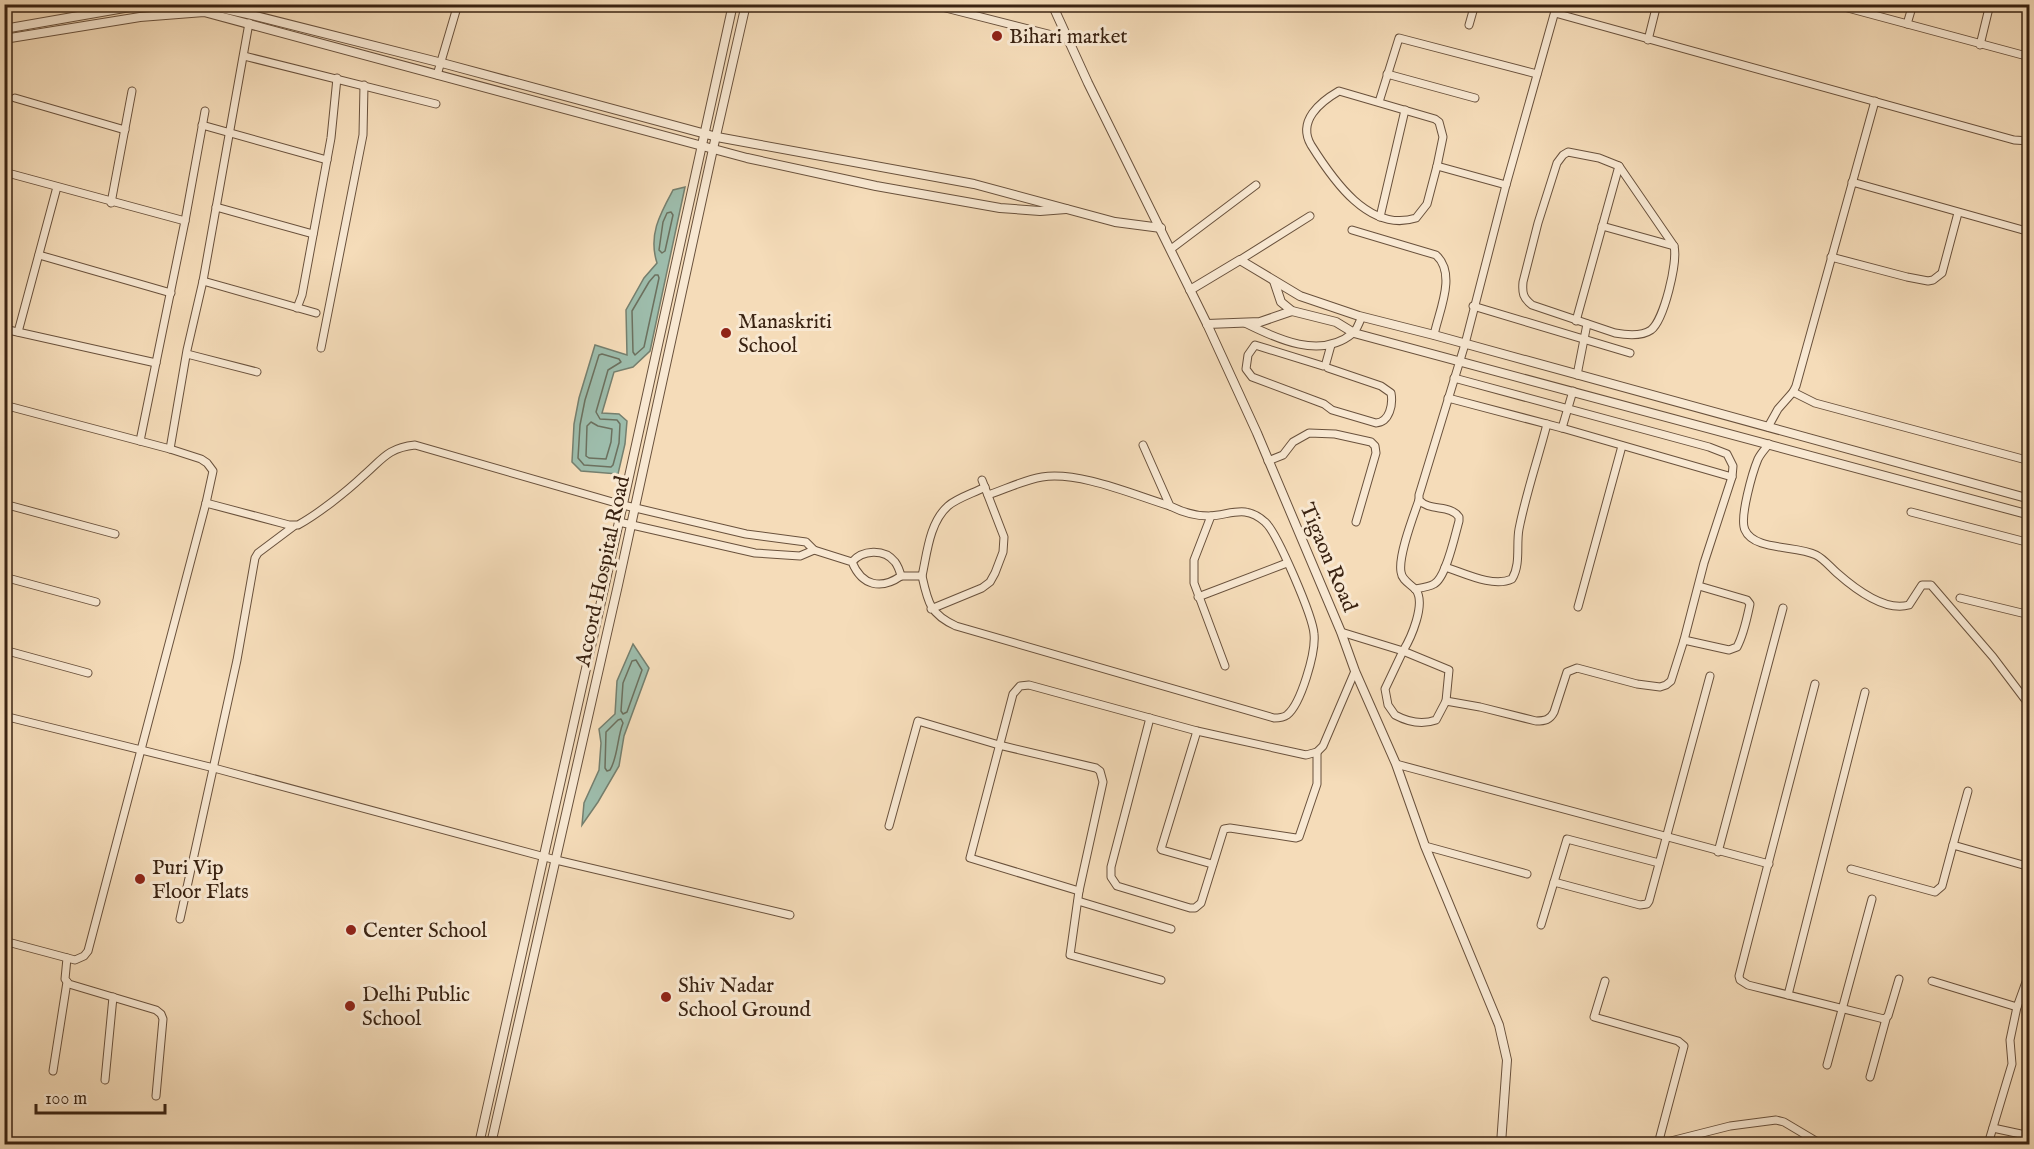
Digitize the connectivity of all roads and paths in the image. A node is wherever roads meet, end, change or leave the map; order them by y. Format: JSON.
{"nodes":[{"id":1,"x":169,"y":4,"type":"edge"},
{"id":2,"x":202,"y":4,"type":"edge"},
{"id":3,"x":458,"y":4,"type":"edge"},
{"id":4,"x":733,"y":4,"type":"edge"},
{"id":5,"x":746,"y":4,"type":"edge"},
{"id":6,"x":930,"y":4,"type":"edge"},
{"id":7,"x":1052,"y":4,"type":"edge"},
{"id":8,"x":1475,"y":4,"type":"edge"},
{"id":9,"x":1557,"y":4,"type":"edge"},
{"id":10,"x":1657,"y":4,"type":"edge"},
{"id":11,"x":1913,"y":4,"type":"edge"},
{"id":12,"x":1990,"y":4,"type":"edge"},
{"id":13,"x":1835,"y":5,"type":"edge"},
{"id":14,"x":1555,"y":13,"type":"junction"},
{"id":15,"x":249,"y":22,"type":"junction"},
{"id":16,"x":1907,"y":24,"type":"junction"},
{"id":17,"x":1469,"y":25,"type":"dead end"},
{"id":18,"x":4,"y":29,"type":"edge"},
{"id":19,"x":4,"y":39,"type":"edge"},
{"id":20,"x":1068,"y":39,"type":"junction"},
{"id":21,"x":1648,"y":40,"type":"junction"},
{"id":22,"x":1980,"y":45,"type":"junction"},
{"id":23,"x":244,"y":56,"type":"junction"},
{"id":24,"x":2030,"y":57,"type":"edge"},
{"id":25,"x":442,"y":63,"type":"junction"},
{"id":26,"x":1387,"y":74,"type":"junction"},
{"id":27,"x":1537,"y":74,"type":"junction"},
{"id":28,"x":437,"y":75,"type":"junction"},
{"id":29,"x":337,"y":78,"type":"junction"},
{"id":30,"x":364,"y":85,"type":"junction"},
{"id":31,"x":132,"y":91,"type":"dead end"},
{"id":32,"x":15,"y":98,"type":"dead end"},
{"id":33,"x":1475,"y":98,"type":"dead end"},
{"id":34,"x":1875,"y":100,"type":"junction"},
{"id":35,"x":1379,"y":102,"type":"junction"},
{"id":36,"x":436,"y":104,"type":"dead end"},
{"id":37,"x":1405,"y":110,"type":"junction"},
{"id":38,"x":204,"y":111,"type":"dead end"},
{"id":39,"x":202,"y":125,"type":"junction"},
{"id":40,"x":125,"y":130,"type":"junction"},
{"id":41,"x":229,"y":132,"type":"junction"},
{"id":42,"x":705,"y":134,"type":"junction"},
{"id":43,"x":717,"y":137,"type":"junction"},
{"id":44,"x":2030,"y":141,"type":"edge"},
{"id":45,"x":701,"y":146,"type":"junction"},
{"id":46,"x":712,"y":149,"type":"junction"},
{"id":47,"x":327,"y":160,"type":"junction"},
{"id":48,"x":1437,"y":166,"type":"junction"},
{"id":49,"x":1619,"y":166,"type":"junction"},
{"id":50,"x":4,"y":172,"type":"edge"},
{"id":51,"x":1852,"y":182,"type":"junction"},
{"id":52,"x":1256,"y":185,"type":"dead end"},
{"id":53,"x":1506,"y":185,"type":"junction"},
{"id":54,"x":57,"y":186,"type":"junction"},
{"id":55,"x":111,"y":203,"type":"junction"},
{"id":56,"x":216,"y":207,"type":"junction"},
{"id":57,"x":1066,"y":209,"type":"junction"},
{"id":58,"x":1958,"y":213,"type":"junction"},
{"id":59,"x":1310,"y":216,"type":"dead end"},
{"id":60,"x":1380,"y":218,"type":"junction"},
{"id":61,"x":185,"y":221,"type":"junction"},
{"id":62,"x":1602,"y":226,"type":"junction"},
{"id":63,"x":1161,"y":228,"type":"junction"},
{"id":64,"x":1352,"y":230,"type":"dead end"},
{"id":65,"x":2030,"y":232,"type":"edge"},
{"id":66,"x":313,"y":234,"type":"junction"},
{"id":67,"x":1674,"y":246,"type":"junction"},
{"id":68,"x":1171,"y":249,"type":"junction"},
{"id":69,"x":39,"y":255,"type":"junction"},
{"id":70,"x":1831,"y":257,"type":"junction"},
{"id":71,"x":1240,"y":260,"type":"junction"},
{"id":72,"x":203,"y":281,"type":"junction"},
{"id":73,"x":1274,"y":281,"type":"junction"},
{"id":74,"x":1190,"y":290,"type":"junction"},
{"id":75,"x":171,"y":293,"type":"junction"},
{"id":76,"x":1473,"y":306,"type":"junction"},
{"id":77,"x":297,"y":308,"type":"junction"},
{"id":78,"x":1292,"y":311,"type":"junction"},
{"id":79,"x":316,"y":313,"type":"dead end"},
{"id":80,"x":1362,"y":317,"type":"junction"},
{"id":81,"x":1576,"y":321,"type":"junction"},
{"id":82,"x":1207,"y":324,"type":"junction"},
{"id":83,"x":1245,"y":324,"type":"junction"},
{"id":84,"x":1587,"y":324,"type":"junction"},
{"id":85,"x":4,"y":328,"type":"edge"},
{"id":86,"x":18,"y":332,"type":"junction"},
{"id":87,"x":1354,"y":333,"type":"junction"},
{"id":88,"x":1434,"y":335,"type":"junction"},
{"id":89,"x":1584,"y":341,"type":"junction"},
{"id":90,"x":1331,"y":345,"type":"junction"},
{"id":91,"x":1465,"y":345,"type":"junction"},
{"id":92,"x":321,"y":348,"type":"dead end"},
{"id":93,"x":1630,"y":352,"type":"dead end"},
{"id":94,"x":187,"y":354,"type":"junction"},
{"id":95,"x":1460,"y":361,"type":"junction"},
{"id":96,"x":156,"y":363,"type":"junction"},
{"id":97,"x":1326,"y":366,"type":"junction"},
{"id":98,"x":257,"y":372,"type":"dead end"},
{"id":99,"x":1578,"y":375,"type":"junction"},
{"id":100,"x":1454,"y":378,"type":"junction"},
{"id":101,"x":1573,"y":391,"type":"junction"},
{"id":102,"x":1793,"y":392,"type":"junction"},
{"id":103,"x":1448,"y":399,"type":"junction"},
{"id":104,"x":4,"y":405,"type":"edge"},
{"id":105,"x":1568,"y":410,"type":"junction"},
{"id":106,"x":1547,"y":424,"type":"junction"},
{"id":107,"x":1768,"y":427,"type":"junction"},
{"id":108,"x":1562,"y":428,"type":"junction"},
{"id":109,"x":140,"y":441,"type":"junction"},
{"id":110,"x":1768,"y":444,"type":"junction"},
{"id":111,"x":1143,"y":445,"type":"dead end"},
{"id":112,"x":1622,"y":446,"type":"junction"},
{"id":113,"x":171,"y":449,"type":"junction"},
{"id":114,"x":1268,"y":461,"type":"junction"},
{"id":115,"x":2030,"y":461,"type":"edge"},
{"id":116,"x":1732,"y":477,"type":"junction"},
{"id":117,"x":988,"y":495,"type":"junction"},
{"id":118,"x":2030,"y":499,"type":"edge"},
{"id":119,"x":1419,"y":500,"type":"junction"},
{"id":120,"x":206,"y":503,"type":"junction"},
{"id":121,"x":4,"y":504,"type":"edge"},
{"id":122,"x":623,"y":505,"type":"junction"},
{"id":123,"x":1170,"y":506,"type":"junction"},
{"id":124,"x":635,"y":507,"type":"junction"},
{"id":125,"x":1911,"y":512,"type":"dead end"},
{"id":126,"x":2030,"y":515,"type":"edge"},
{"id":127,"x":1211,"y":516,"type":"junction"},
{"id":128,"x":620,"y":522,"type":"junction"},
{"id":129,"x":1356,"y":522,"type":"dead end"},
{"id":130,"x":632,"y":524,"type":"junction"},
{"id":131,"x":294,"y":526,"type":"junction"},
{"id":132,"x":115,"y":534,"type":"dead end"},
{"id":133,"x":2030,"y":543,"type":"edge"},
{"id":134,"x":814,"y":550,"type":"junction"},
{"id":135,"x":852,"y":562,"type":"junction"},
{"id":136,"x":1287,"y":563,"type":"junction"},
{"id":137,"x":1445,"y":567,"type":"junction"},
{"id":138,"x":902,"y":576,"type":"junction"},
{"id":139,"x":922,"y":576,"type":"junction"},
{"id":140,"x":4,"y":577,"type":"edge"},
{"id":141,"x":1699,"y":586,"type":"junction"},
{"id":142,"x":1415,"y":589,"type":"junction"},
{"id":143,"x":1198,"y":597,"type":"junction"},
{"id":144,"x":1960,"y":598,"type":"dead end"},
{"id":145,"x":96,"y":602,"type":"dead end"},
{"id":146,"x":1578,"y":607,"type":"dead end"},
{"id":147,"x":1783,"y":608,"type":"dead end"},
{"id":148,"x":932,"y":609,"type":"junction"},
{"id":149,"x":2030,"y":615,"type":"edge"},
{"id":150,"x":1341,"y":632,"type":"junction"},
{"id":151,"x":1684,"y":640,"type":"junction"},
{"id":152,"x":4,"y":650,"type":"edge"},
{"id":153,"x":1403,"y":651,"type":"junction"},
{"id":154,"x":1225,"y":666,"type":"dead end"},
{"id":155,"x":1355,"y":671,"type":"junction"},
{"id":156,"x":88,"y":673,"type":"dead end"},
{"id":157,"x":1710,"y":676,"type":"dead end"},
{"id":158,"x":1815,"y":684,"type":"dead end"},
{"id":159,"x":1865,"y":692,"type":"dead end"},
{"id":160,"x":1446,"y":701,"type":"junction"},
{"id":161,"x":2030,"y":706,"type":"edge"},
{"id":162,"x":4,"y":716,"type":"edge"},
{"id":163,"x":1150,"y":718,"type":"junction"},
{"id":164,"x":1197,"y":731,"type":"junction"},
{"id":165,"x":999,"y":745,"type":"junction"},
{"id":166,"x":140,"y":750,"type":"junction"},
{"id":167,"x":1317,"y":752,"type":"junction"},
{"id":168,"x":1396,"y":764,"type":"junction"},
{"id":169,"x":214,"y":768,"type":"junction"},
{"id":170,"x":1968,"y":791,"type":"dead end"},
{"id":171,"x":889,"y":826,"type":"dead end"},
{"id":172,"x":1665,"y":837,"type":"junction"},
{"id":173,"x":1953,"y":845,"type":"junction"},
{"id":174,"x":1425,"y":846,"type":"junction"},
{"id":175,"x":1718,"y":852,"type":"junction"},
{"id":176,"x":544,"y":857,"type":"junction"},
{"id":177,"x":556,"y":860,"type":"junction"},
{"id":178,"x":1659,"y":863,"type":"junction"},
{"id":179,"x":1212,"y":864,"type":"junction"},
{"id":180,"x":1769,"y":864,"type":"junction"},
{"id":181,"x":2030,"y":867,"type":"edge"},
{"id":182,"x":1851,"y":868,"type":"dead end"},
{"id":183,"x":1527,"y":874,"type":"dead end"},
{"id":184,"x":1554,"y":882,"type":"junction"},
{"id":185,"x":1079,"y":891,"type":"junction"},
{"id":186,"x":1872,"y":899,"type":"dead end"},
{"id":187,"x":1078,"y":901,"type":"junction"},
{"id":188,"x":790,"y":915,"type":"dead end"},
{"id":189,"x":180,"y":919,"type":"dead end"},
{"id":190,"x":1541,"y":925,"type":"dead end"},
{"id":191,"x":1171,"y":929,"type":"dead end"},
{"id":192,"x":4,"y":941,"type":"edge"},
{"id":193,"x":68,"y":958,"type":"junction"},
{"id":194,"x":2030,"y":971,"type":"edge"},
{"id":195,"x":1899,"y":979,"type":"dead end"},
{"id":196,"x":1161,"y":980,"type":"dead end"},
{"id":197,"x":1605,"y":981,"type":"dead end"},
{"id":198,"x":1932,"y":981,"type":"dead end"},
{"id":199,"x":67,"y":982,"type":"junction"},
{"id":200,"x":1788,"y":995,"type":"junction"},
{"id":201,"x":113,"y":997,"type":"junction"},
{"id":202,"x":2017,"y":1007,"type":"junction"},
{"id":203,"x":1842,"y":1009,"type":"junction"},
{"id":204,"x":1886,"y":1019,"type":"junction"},
{"id":205,"x":1827,"y":1065,"type":"dead end"},
{"id":206,"x":53,"y":1071,"type":"dead end"},
{"id":207,"x":1870,"y":1077,"type":"dead end"},
{"id":208,"x":105,"y":1080,"type":"dead end"},
{"id":209,"x":156,"y":1096,"type":"dead end"},
{"id":210,"x":1993,"y":1128,"type":"junction"},
{"id":211,"x":2030,"y":1136,"type":"edge"},
{"id":212,"x":479,"y":1144,"type":"edge"},
{"id":213,"x":491,"y":1144,"type":"edge"},
{"id":214,"x":1501,"y":1144,"type":"edge"},
{"id":215,"x":1659,"y":1144,"type":"edge"},
{"id":216,"x":1821,"y":1144,"type":"edge"},
{"id":217,"x":1988,"y":1144,"type":"edge"}],
"edges":[{"from":1,"to":18,"type":"street"},
{"from":2,"to":25,"type":"street"},
{"from":3,"to":25,"type":"street"},
{"from":4,"to":42,"type":"street"},
{"from":5,"to":43,"type":"street","name":"Accord Hospital Road"},
{"from":6,"to":20,"type":"street"},
{"from":7,"to":20,"type":"street","name":"Tigaon Road"},
{"from":8,"to":17,"type":"street"},
{"from":9,"to":14,"type":"street"},
{"from":10,"to":21,"type":"street"},
{"from":11,"to":16,"type":"street"},
{"from":12,"to":22,"type":"street"},
{"from":13,"to":16,"type":"street"},
{"from":14,"to":21,"type":"street"},
{"from":14,"to":27,"type":"street"},
{"from":15,"to":19,"type":"street"},
{"from":15,"to":23,"type":"street"},
{"from":15,"to":28,"type":"street"},
{"from":16,"to":22,"type":"street"},
{"from":20,"to":63,"type":"street","name":"Tigaon Road"},
{"from":21,"to":34,"type":"street"},
{"from":22,"to":24,"type":"street"},
{"from":23,"to":29,"type":"street"},
{"from":23,"to":41,"type":"street"},
{"from":25,"to":28,"type":"street"},
{"from":25,"to":42,"type":"street"},
{"from":26,"to":27,"type":"street"},
{"from":26,"to":33,"type":"street"},
{"from":26,"to":35,"type":"street"},
{"from":27,"to":53,"type":"street"},
{"from":28,"to":45,"type":"street"},
{"from":29,"to":30,"type":"street"},
{"from":29,"to":47,"type":"street"},
{"from":30,"to":36,"type":"street"},
{"from":30,"to":92,"type":"street"},
{"from":31,"to":40,"type":"street"},
{"from":32,"to":40,"type":"street"},
{"from":34,"to":44,"type":"street"},
{"from":34,"to":51,"type":"street"},
{"from":35,"to":37,"type":"street"},
{"from":35,"to":60,"type":"street"},
{"from":37,"to":48,"type":"street"},
{"from":37,"to":60,"type":"street"},
{"from":38,"to":39,"type":"street"},
{"from":39,"to":41,"type":"street"},
{"from":39,"to":61,"type":"street"},
{"from":40,"to":55,"type":"street"},
{"from":41,"to":47,"type":"street"},
{"from":41,"to":56,"type":"street"},
{"from":42,"to":43,"type":"street"},
{"from":42,"to":45,"type":"street"},
{"from":43,"to":46,"type":"street","name":"Accord Hospital Road"},
{"from":43,"to":57,"type":"street"},
{"from":45,"to":46,"type":"street"},
{"from":45,"to":122,"type":"street"},
{"from":46,"to":57,"type":"street"},
{"from":46,"to":124,"type":"street","name":"Accord Hospital Road"},
{"from":47,"to":66,"type":"street"},
{"from":48,"to":53,"type":"street"},
{"from":48,"to":60,"type":"street"},
{"from":49,"to":62,"type":"street"},
{"from":49,"to":67,"type":"street"},
{"from":49,"to":81,"type":"street"},
{"from":50,"to":54,"type":"street"},
{"from":51,"to":58,"type":"street"},
{"from":51,"to":70,"type":"street"},
{"from":52,"to":68,"type":"street"},
{"from":53,"to":76,"type":"street"},
{"from":54,"to":55,"type":"street"},
{"from":54,"to":69,"type":"street"},
{"from":55,"to":61,"type":"street"},
{"from":56,"to":66,"type":"street"},
{"from":56,"to":72,"type":"street"},
{"from":57,"to":63,"type":"street"},
{"from":58,"to":65,"type":"street"},
{"from":58,"to":70,"type":"street"},
{"from":59,"to":71,"type":"street"},
{"from":61,"to":75,"type":"street"},
{"from":62,"to":67,"type":"street"},
{"from":62,"to":81,"type":"street"},
{"from":63,"to":68,"type":"street","name":"Tigaon Road"},
{"from":64,"to":88,"type":"street"},
{"from":66,"to":77,"type":"street"},
{"from":67,"to":84,"type":"street"},
{"from":68,"to":74,"type":"street","name":"Tigaon Road"},
{"from":69,"to":75,"type":"street"},
{"from":69,"to":86,"type":"street"},
{"from":70,"to":102,"type":"street"},
{"from":71,"to":73,"type":"street"},
{"from":71,"to":74,"type":"street"},
{"from":72,"to":77,"type":"street"},
{"from":72,"to":94,"type":"street"},
{"from":73,"to":78,"type":"street"},
{"from":73,"to":80,"type":"street"},
{"from":74,"to":82,"type":"street","name":"Tigaon Road"},
{"from":75,"to":96,"type":"street"},
{"from":76,"to":89,"type":"street"},
{"from":76,"to":91,"type":"street"},
{"from":77,"to":79,"type":"street"},
{"from":78,"to":83,"type":"street"},
{"from":78,"to":87,"type":"street"},
{"from":80,"to":87,"type":"street"},
{"from":80,"to":88,"type":"street"},
{"from":81,"to":84,"type":"street"},
{"from":82,"to":83,"type":"street"},
{"from":82,"to":114,"type":"street","name":"Tigaon Road"},
{"from":83,"to":90,"type":"street"},
{"from":84,"to":89,"type":"street"},
{"from":85,"to":86,"type":"street"},
{"from":86,"to":96,"type":"street"},
{"from":87,"to":90,"type":"street"},
{"from":87,"to":95,"type":"street"},
{"from":88,"to":91,"type":"street"},
{"from":89,"to":93,"type":"street"},
{"from":89,"to":99,"type":"street"},
{"from":90,"to":97,"type":"street"},
{"from":91,"to":95,"type":"street"},
{"from":91,"to":99,"type":"street"},
{"from":94,"to":98,"type":"street"},
{"from":94,"to":113,"type":"street"},
{"from":95,"to":100,"type":"street"},
{"from":95,"to":101,"type":"street"},
{"from":96,"to":109,"type":"street"},
{"from":97,"to":97,"type":"street"},
{"from":99,"to":107,"type":"street"},
{"from":100,"to":103,"type":"street"},
{"from":100,"to":105,"type":"street"},
{"from":101,"to":105,"type":"street"},
{"from":101,"to":110,"type":"street"},
{"from":102,"to":107,"type":"street"},
{"from":102,"to":115,"type":"street"},
{"from":103,"to":106,"type":"street"},
{"from":103,"to":119,"type":"street"},
{"from":104,"to":109,"type":"street"},
{"from":105,"to":108,"type":"street"},
{"from":105,"to":116,"type":"street"},
{"from":106,"to":108,"type":"street"},
{"from":106,"to":137,"type":"street"},
{"from":107,"to":118,"type":"street"},
{"from":108,"to":112,"type":"street"},
{"from":109,"to":113,"type":"street"},
{"from":110,"to":126,"type":"street"},
{"from":110,"to":161,"type":"street"},
{"from":111,"to":123,"type":"street"},
{"from":112,"to":116,"type":"street"},
{"from":112,"to":146,"type":"street"},
{"from":113,"to":120,"type":"street"},
{"from":114,"to":129,"type":"street"},
{"from":114,"to":150,"type":"street","name":"Tigaon Road"},
{"from":116,"to":141,"type":"street"},
{"from":117,"to":123,"type":"street"},
{"from":117,"to":139,"type":"street"},
{"from":117,"to":148,"type":"street"},
{"from":119,"to":137,"type":"street"},
{"from":119,"to":142,"type":"street"},
{"from":120,"to":131,"type":"street"},
{"from":120,"to":166,"type":"street"},
{"from":121,"to":132,"type":"street"},
{"from":122,"to":124,"type":"street"},
{"from":122,"to":128,"type":"street"},
{"from":122,"to":131,"type":"street"},
{"from":123,"to":127,"type":"street"},
{"from":124,"to":130,"type":"street","name":"Accord Hospital Road"},
{"from":124,"to":134,"type":"street"},
{"from":125,"to":133,"type":"street"},
{"from":127,"to":136,"type":"street"},
{"from":127,"to":143,"type":"street"},
{"from":128,"to":130,"type":"street"},
{"from":128,"to":176,"type":"street"},
{"from":130,"to":134,"type":"street"},
{"from":130,"to":177,"type":"street","name":"Accord Hospital Road"},
{"from":131,"to":169,"type":"street"},
{"from":134,"to":135,"type":"street"},
{"from":135,"to":138,"type":"street"},
{"from":135,"to":138,"type":"street"},
{"from":136,"to":143,"type":"street"},
{"from":136,"to":148,"type":"street"},
{"from":137,"to":142,"type":"street"},
{"from":138,"to":139,"type":"street"},
{"from":139,"to":148,"type":"street"},
{"from":140,"to":145,"type":"street"},
{"from":141,"to":151,"type":"street"},
{"from":141,"to":151,"type":"street"},
{"from":142,"to":153,"type":"street"},
{"from":143,"to":154,"type":"street"},
{"from":144,"to":149,"type":"street"},
{"from":147,"to":175,"type":"street"},
{"from":150,"to":153,"type":"street"},
{"from":150,"to":155,"type":"street","name":"Tigaon Road"},
{"from":151,"to":160,"type":"street"},
{"from":152,"to":156,"type":"street"},
{"from":153,"to":160,"type":"street"},
{"from":153,"to":160,"type":"street"},
{"from":155,"to":167,"type":"street"},
{"from":155,"to":168,"type":"street","name":"Tigaon Road"},
{"from":157,"to":172,"type":"street"},
{"from":158,"to":180,"type":"street"},
{"from":159,"to":200,"type":"street"},
{"from":162,"to":166,"type":"street"},
{"from":163,"to":164,"type":"street"},
{"from":163,"to":165,"type":"street"},
{"from":163,"to":179,"type":"street"},
{"from":164,"to":167,"type":"street"},
{"from":164,"to":179,"type":"street"},
{"from":165,"to":171,"type":"street"},
{"from":165,"to":185,"type":"street"},
{"from":165,"to":185,"type":"street"},
{"from":166,"to":169,"type":"street"},
{"from":166,"to":193,"type":"street"},
{"from":167,"to":179,"type":"street"},
{"from":168,"to":172,"type":"street"},
{"from":168,"to":174,"type":"street","name":"Tigaon Road"},
{"from":169,"to":176,"type":"street"},
{"from":169,"to":189,"type":"street"},
{"from":170,"to":173,"type":"street"},
{"from":172,"to":175,"type":"street"},
{"from":172,"to":178,"type":"street"},
{"from":173,"to":181,"type":"street"},
{"from":173,"to":182,"type":"street"},
{"from":174,"to":183,"type":"street"},
{"from":174,"to":214,"type":"street","name":"Tigaon Road"},
{"from":175,"to":180,"type":"street"},
{"from":176,"to":177,"type":"street"},
{"from":176,"to":212,"type":"street"},
{"from":177,"to":188,"type":"street"},
{"from":177,"to":213,"type":"street","name":"Accord Hospital Road"},
{"from":178,"to":184,"type":"street"},
{"from":178,"to":184,"type":"street"},
{"from":180,"to":200,"type":"street"},
{"from":184,"to":190,"type":"street"},
{"from":185,"to":187,"type":"street"},
{"from":186,"to":203,"type":"street"},
{"from":187,"to":191,"type":"street"},
{"from":187,"to":196,"type":"street"},
{"from":192,"to":193,"type":"street"},
{"from":193,"to":199,"type":"street"},
{"from":194,"to":202,"type":"street"},
{"from":195,"to":204,"type":"street"},
{"from":197,"to":215,"type":"street"},
{"from":198,"to":202,"type":"street"},
{"from":199,"to":201,"type":"street"},
{"from":199,"to":206,"type":"street"},
{"from":200,"to":203,"type":"street"},
{"from":201,"to":208,"type":"street"},
{"from":201,"to":209,"type":"street"},
{"from":202,"to":210,"type":"street"},
{"from":203,"to":204,"type":"street"},
{"from":203,"to":205,"type":"street"},
{"from":204,"to":207,"type":"street"},
{"from":210,"to":211,"type":"street"},
{"from":210,"to":217,"type":"street"},
{"from":215,"to":216,"type":"street"}]}
